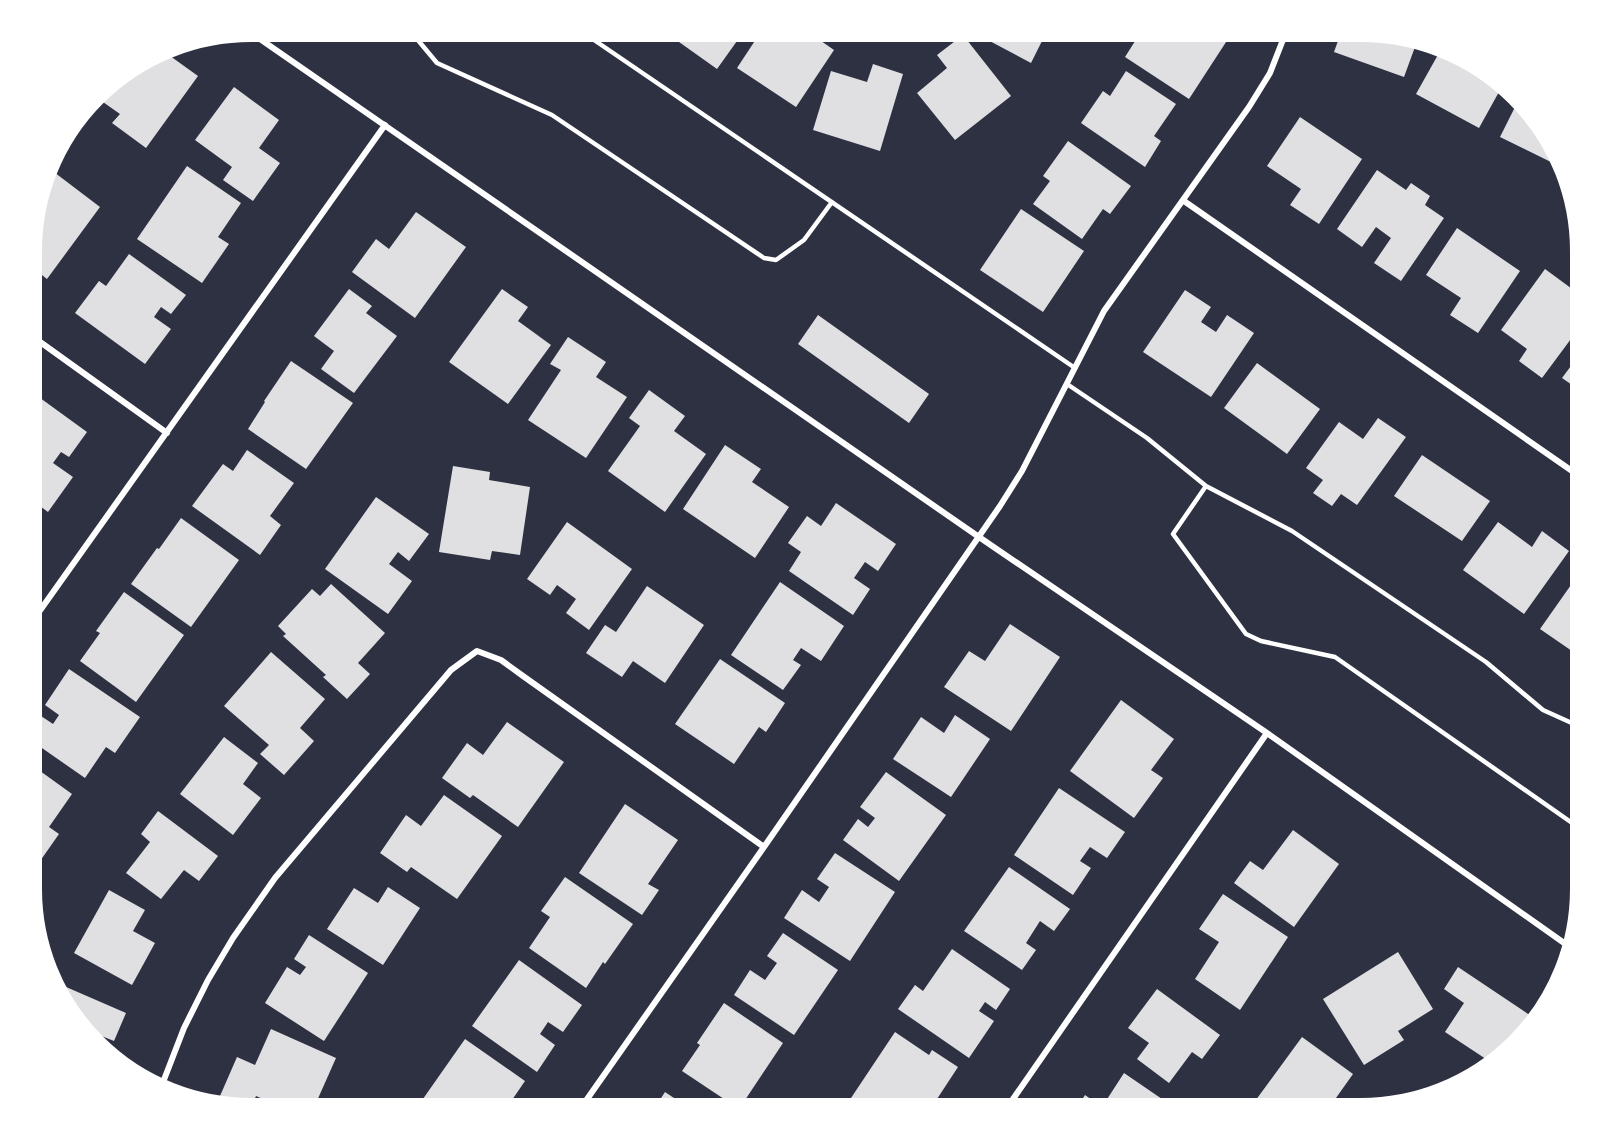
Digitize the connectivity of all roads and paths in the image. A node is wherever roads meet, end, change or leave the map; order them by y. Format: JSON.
{"nodes":[{"id":1,"x":258,"y":38,"type":"edge"},
{"id":2,"x":416,"y":38,"type":"edge"},
{"id":3,"x":591,"y":38,"type":"edge"},
{"id":4,"x":1284,"y":38,"type":"edge"},
{"id":5,"x":384,"y":125,"type":"junction"},
{"id":6,"x":1184,"y":201,"type":"junction"},
{"id":7,"x":832,"y":202,"type":"junction"},
{"id":8,"x":38,"y":340,"type":"edge"},
{"id":9,"x":1075,"y":368,"type":"junction"},
{"id":10,"x":1067,"y":384,"type":"junction"},
{"id":11,"x":167,"y":433,"type":"junction"},
{"id":12,"x":1574,"y":472,"type":"edge"},
{"id":13,"x":1206,"y":486,"type":"junction"},
{"id":14,"x":979,"y":537,"type":"junction"},
{"id":15,"x":38,"y":613,"type":"edge"},
{"id":16,"x":1574,"y":724,"type":"edge"},
{"id":17,"x":1267,"y":733,"type":"junction"},
{"id":18,"x":1574,"y":823,"type":"edge"},
{"id":19,"x":764,"y":847,"type":"junction"},
{"id":20,"x":1567,"y":945,"type":"edge"},
{"id":21,"x":163,"y":1083,"type":"edge"},
{"id":22,"x":586,"y":1101,"type":"edge"},
{"id":23,"x":1011,"y":1102,"type":"edge"}],
"edges":[{"from":1,"to":5,"type":"street"},
{"from":2,"to":7,"type":"lane"},
{"from":3,"to":7,"type":"lane"},
{"from":4,"to":6,"type":"street"},
{"from":5,"to":11,"type":"street"},
{"from":5,"to":14,"type":"street"},
{"from":6,"to":9,"type":"street"},
{"from":6,"to":12,"type":"street"},
{"from":7,"to":9,"type":"lane"},
{"from":8,"to":11,"type":"street"},
{"from":9,"to":10,"type":"street"},
{"from":10,"to":13,"type":"lane"},
{"from":10,"to":14,"type":"street"},
{"from":11,"to":15,"type":"street"},
{"from":13,"to":16,"type":"lane"},
{"from":13,"to":18,"type":"lane"},
{"from":14,"to":17,"type":"street"},
{"from":14,"to":19,"type":"street"},
{"from":17,"to":20,"type":"street"},
{"from":17,"to":23,"type":"street"},
{"from":19,"to":21,"type":"street"},
{"from":19,"to":22,"type":"street"}]}
